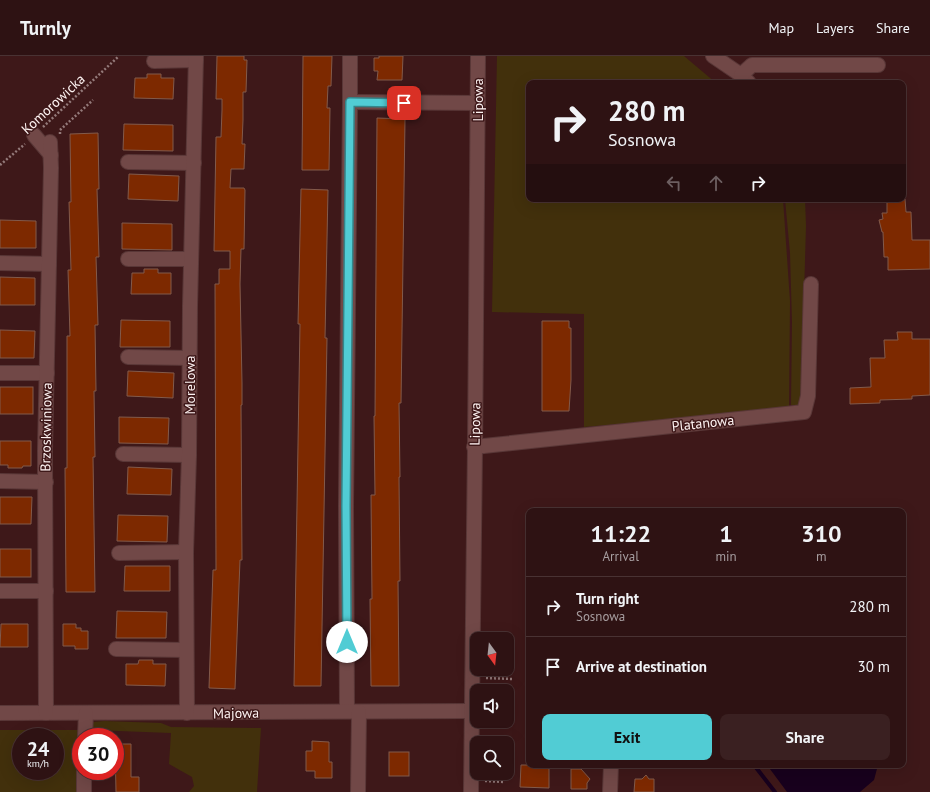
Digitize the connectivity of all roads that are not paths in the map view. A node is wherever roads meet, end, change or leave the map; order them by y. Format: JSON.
{"nodes":[{"id":1,"x":350,"y":56,"type":"edge"},
{"id":2,"x":478,"y":56,"type":"edge"},
{"id":3,"x":713,"y":56,"type":"edge"},
{"id":4,"x":196,"y":58,"type":"edge"},
{"id":5,"x":154,"y":60,"type":"dead end"},
{"id":6,"x":878,"y":65,"type":"dead end"},
{"id":7,"x":745,"y":79,"type":"edge"},
{"id":8,"x":350,"y":102,"type":"junction"},
{"id":9,"x":478,"y":103,"type":"junction"},
{"id":10,"x":34,"y":135,"type":"road end"},
{"id":11,"x":128,"y":162,"type":"dead end"},
{"id":12,"x":194,"y":163,"type":"junction"},
{"id":13,"x":128,"y":259,"type":"dead end"},
{"id":14,"x":191,"y":259,"type":"junction"},
{"id":15,"x":0,"y":263,"type":"edge"},
{"id":16,"x":50,"y":264,"type":"junction"},
{"id":17,"x":811,"y":284,"type":"dead end"},
{"id":18,"x":128,"y":358,"type":"dead end"},
{"id":19,"x":190,"y":358,"type":"junction"},
{"id":20,"x":0,"y":373,"type":"edge"},
{"id":21,"x":47,"y":373,"type":"junction"},
{"id":22,"x":474,"y":447,"type":"junction"},
{"id":23,"x":123,"y":454,"type":"dead end"},
{"id":24,"x":189,"y":455,"type":"junction"},
{"id":25,"x":0,"y":481,"type":"edge"},
{"id":26,"x":46,"y":482,"type":"junction"},
{"id":27,"x":186,"y":552,"type":"junction"},
{"id":28,"x":118,"y":553,"type":"dead end"},
{"id":29,"x":0,"y":591,"type":"edge"},
{"id":30,"x":46,"y":591,"type":"junction"},
{"id":31,"x":116,"y":649,"type":"dead end"},
{"id":32,"x":186,"y":650,"type":"junction"},
{"id":33,"x":471,"y":684,"type":"edge"},
{"id":34,"x":470,"y":711,"type":"edge"},
{"id":35,"x":353,"y":712,"type":"junction"},
{"id":36,"x":0,"y":713,"type":"edge"},
{"id":37,"x":46,"y":713,"type":"junction"},
{"id":38,"x":86,"y":713,"type":"junction"},
{"id":39,"x":187,"y":713,"type":"junction"},
{"id":40,"x":86,"y":728,"type":"edge"},
{"id":41,"x":471,"y":728,"type":"edge"},
{"id":42,"x":611,"y":768,"type":"edge"},
{"id":43,"x":84,"y":780,"type":"edge"},
{"id":44,"x":84,"y":792,"type":"edge"},
{"id":45,"x":358,"y":792,"type":"edge"},
{"id":46,"x":471,"y":792,"type":"edge"},
{"id":47,"x":610,"y":792,"type":"edge"}],
"edges":[{"from":1,"to":8,"type":"street"},
{"from":2,"to":9,"type":"street","name":"Lipowa"},
{"from":3,"to":7,"type":"street"},
{"from":4,"to":5,"type":"street"},
{"from":4,"to":12,"type":"street","name":"Morelowa"},
{"from":6,"to":7,"type":"street"},
{"from":8,"to":9,"type":"street"},
{"from":8,"to":35,"type":"street"},
{"from":9,"to":22,"type":"street","name":"Lipowa"},
{"from":10,"to":16,"type":"street","name":"Brzoskwiniowa"},
{"from":11,"to":12,"type":"street"},
{"from":12,"to":14,"type":"street","name":"Morelowa"},
{"from":13,"to":14,"type":"street"},
{"from":14,"to":19,"type":"street","name":"Morelowa"},
{"from":15,"to":16,"type":"street"},
{"from":16,"to":21,"type":"street","name":"Brzoskwiniowa"},
{"from":17,"to":22,"type":"street","name":"Platanowa"},
{"from":18,"to":19,"type":"street"},
{"from":19,"to":24,"type":"street","name":"Morelowa"},
{"from":20,"to":21,"type":"street"},
{"from":21,"to":26,"type":"street","name":"Brzoskwiniowa"},
{"from":22,"to":33,"type":"street","name":"Lipowa"},
{"from":23,"to":24,"type":"street"},
{"from":24,"to":27,"type":"street","name":"Morelowa"},
{"from":25,"to":26,"type":"street"},
{"from":26,"to":30,"type":"street","name":"Brzoskwiniowa"},
{"from":27,"to":28,"type":"street"},
{"from":27,"to":32,"type":"street","name":"Morelowa"},
{"from":29,"to":30,"type":"street"},
{"from":30,"to":37,"type":"street","name":"Brzoskwiniowa"},
{"from":31,"to":32,"type":"street"},
{"from":32,"to":39,"type":"street","name":"Morelowa"},
{"from":34,"to":35,"type":"street","name":"Majowa"},
{"from":35,"to":39,"type":"street","name":"Majowa"},
{"from":35,"to":45,"type":"street"},
{"from":36,"to":37,"type":"street","name":"Majowa"},
{"from":37,"to":38,"type":"street","name":"Majowa"},
{"from":38,"to":39,"type":"street","name":"Majowa"},
{"from":38,"to":40,"type":"street"},
{"from":41,"to":46,"type":"street","name":"Lipowa"},
{"from":42,"to":47,"type":"street"},
{"from":43,"to":44,"type":"street"}]}
